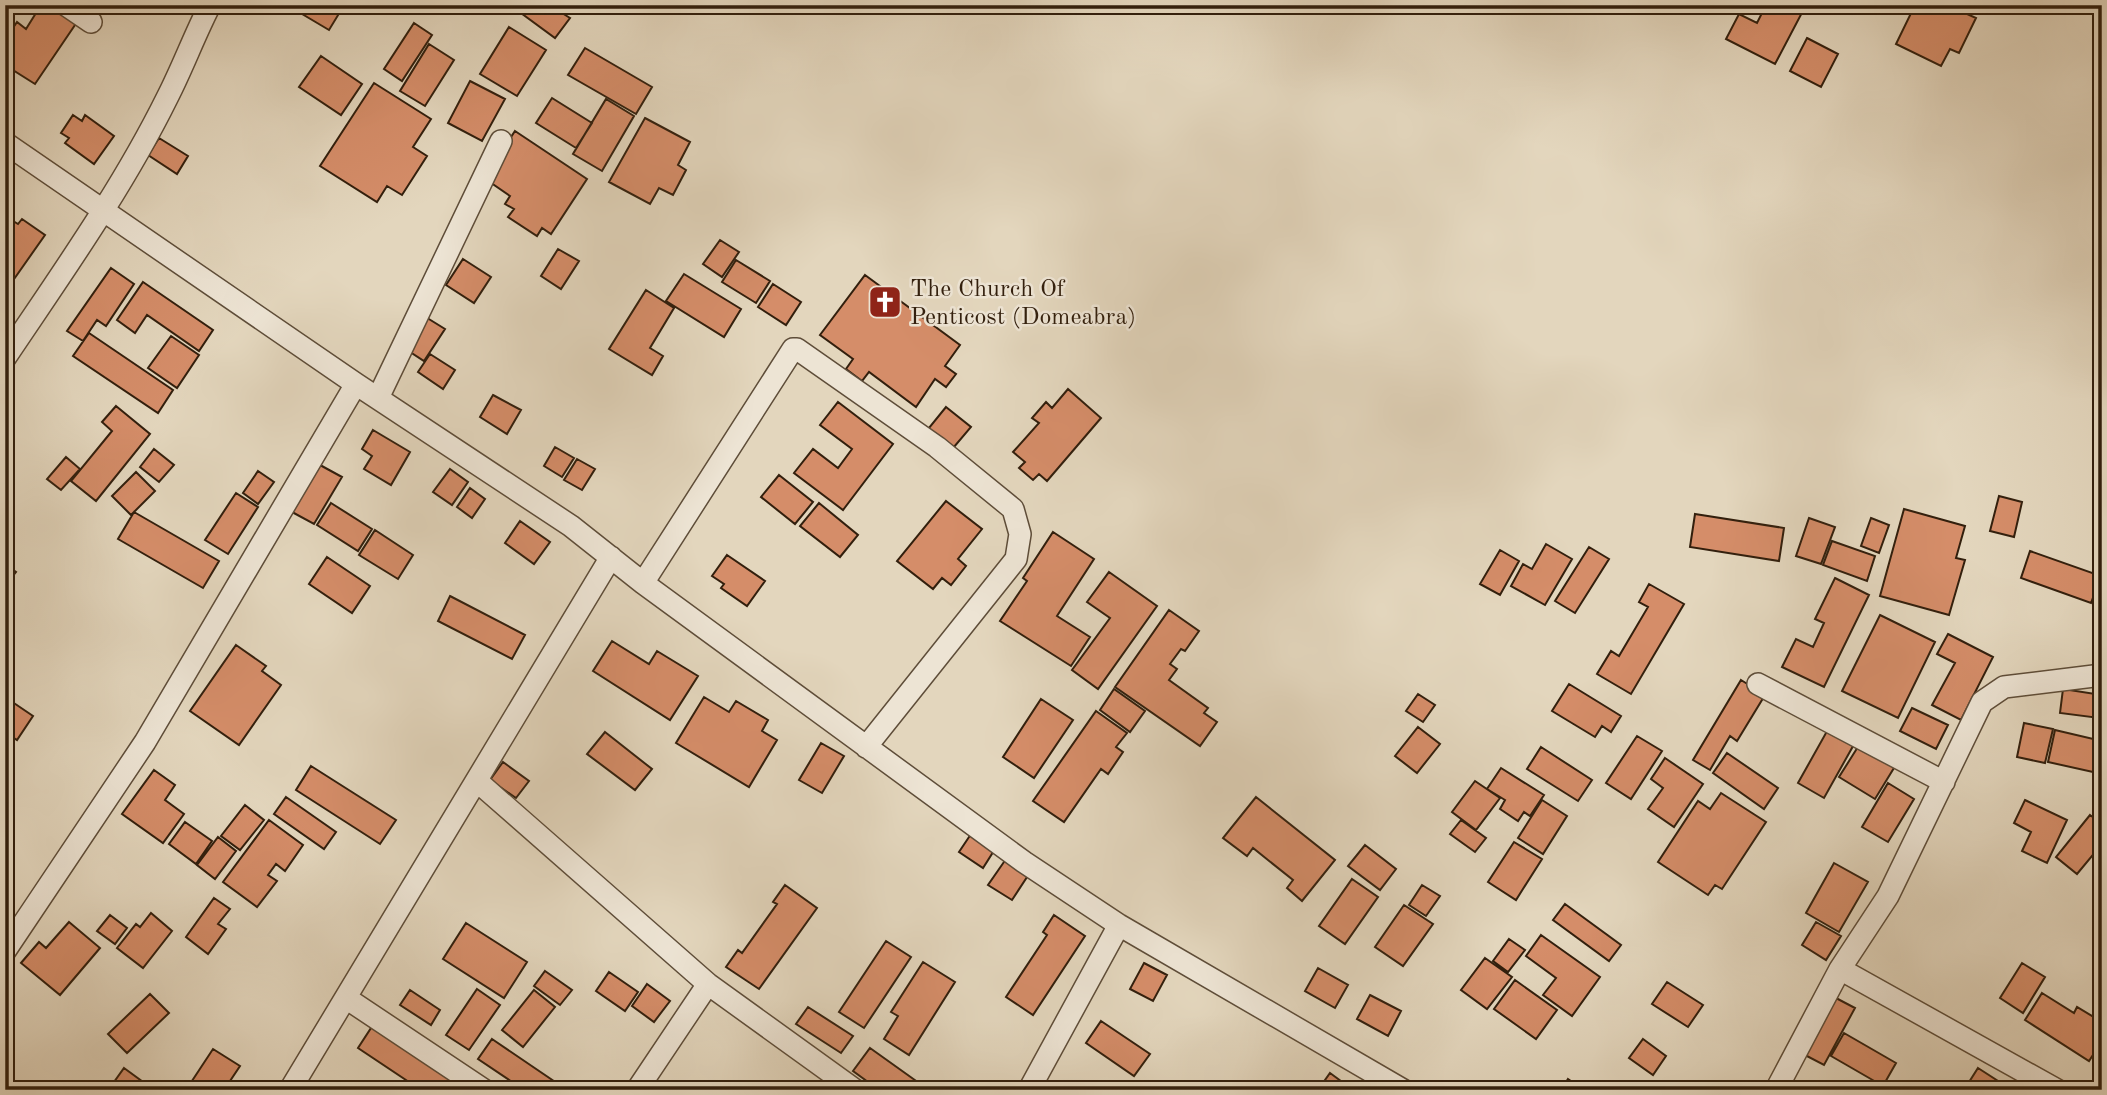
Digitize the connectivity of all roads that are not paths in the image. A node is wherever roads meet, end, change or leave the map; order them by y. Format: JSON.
{"nodes":[{"id":1,"x":66,"y":5,"type":"edge"},
{"id":2,"x":210,"y":5,"type":"edge"},
{"id":3,"x":91,"y":22,"type":"dead end"},
{"id":4,"x":501,"y":141,"type":"dead end"},
{"id":5,"x":5,"y":143,"type":"edge"},
{"id":6,"x":102,"y":212,"type":"junction"},
{"id":7,"x":5,"y":358,"type":"edge"},
{"id":8,"x":356,"y":384,"type":"junction"},
{"id":9,"x":378,"y":398,"type":"junction"},
{"id":10,"x":611,"y":557,"type":"junction"},
{"id":11,"x":643,"y":583,"type":"junction"},
{"id":12,"x":2102,"y":675,"type":"edge"},
{"id":13,"x":1758,"y":684,"type":"dead end"},
{"id":14,"x":866,"y":747,"type":"junction"},
{"id":15,"x":478,"y":782,"type":"junction"},
{"id":16,"x":1944,"y":782,"type":"junction"},
{"id":17,"x":1119,"y":925,"type":"junction"},
{"id":18,"x":5,"y":951,"type":"edge"},
{"id":19,"x":1840,"y":969,"type":"junction"},
{"id":20,"x":708,"y":984,"type":"junction"},
{"id":21,"x":346,"y":998,"type":"junction"},
{"id":22,"x":290,"y":1090,"type":"edge"},
{"id":23,"x":484,"y":1090,"type":"edge"},
{"id":24,"x":637,"y":1090,"type":"edge"},
{"id":25,"x":855,"y":1090,"type":"edge"},
{"id":26,"x":1029,"y":1090,"type":"edge"},
{"id":27,"x":1403,"y":1090,"type":"edge"},
{"id":28,"x":1776,"y":1090,"type":"edge"},
{"id":29,"x":2057,"y":1090,"type":"edge"}],
"edges":[{"from":1,"to":3,"type":"street"},
{"from":2,"to":6,"type":"street"},
{"from":4,"to":9,"type":"street"},
{"from":5,"to":6,"type":"street"},
{"from":6,"to":7,"type":"street"},
{"from":6,"to":8,"type":"street"},
{"from":8,"to":9,"type":"street"},
{"from":8,"to":18,"type":"street"},
{"from":9,"to":10,"type":"street"},
{"from":10,"to":11,"type":"street"},
{"from":10,"to":15,"type":"street"},
{"from":11,"to":14,"type":"street"},
{"from":11,"to":14,"type":"street"},
{"from":12,"to":16,"type":"street"},
{"from":13,"to":16,"type":"street"},
{"from":14,"to":17,"type":"street"},
{"from":15,"to":20,"type":"street"},
{"from":15,"to":21,"type":"street"},
{"from":16,"to":19,"type":"street"},
{"from":17,"to":26,"type":"street"},
{"from":17,"to":27,"type":"street"},
{"from":19,"to":28,"type":"street"},
{"from":19,"to":29,"type":"street"},
{"from":20,"to":24,"type":"street"},
{"from":20,"to":25,"type":"street"},
{"from":21,"to":22,"type":"street"},
{"from":21,"to":23,"type":"street"}]}
